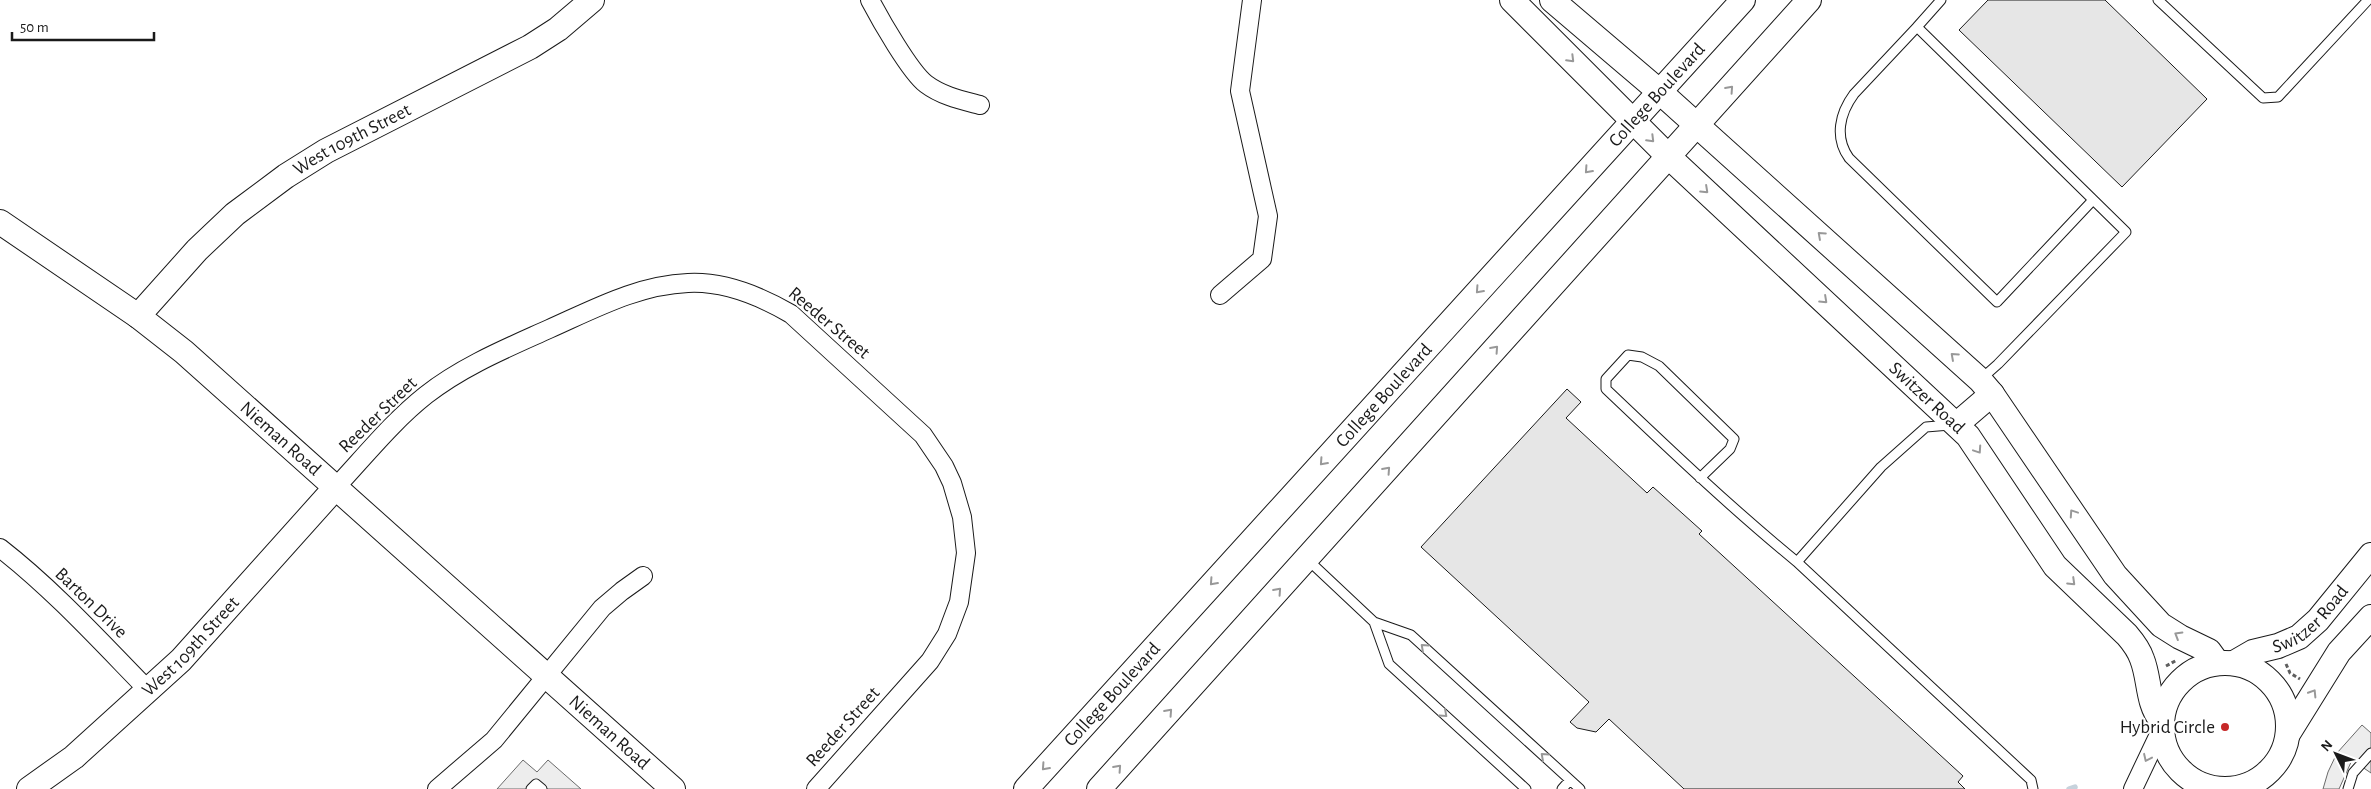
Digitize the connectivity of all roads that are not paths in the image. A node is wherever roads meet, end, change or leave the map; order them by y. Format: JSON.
{"nodes":[{"id":1,"x":592,"y":0,"type":"edge"},
{"id":2,"x":870,"y":0,"type":"edge"},
{"id":3,"x":1252,"y":0,"type":"edge"},
{"id":4,"x":1512,"y":0,"type":"edge"},
{"id":5,"x":1743,"y":0,"type":"edge"},
{"id":6,"x":1809,"y":0,"type":"edge"},
{"id":7,"x":1941,"y":0,"type":"edge"},
{"id":8,"x":2158,"y":0,"type":"edge"},
{"id":9,"x":2368,"y":0,"type":"edge"},
{"id":10,"x":1559,"y":6,"type":"edge"},
{"id":11,"x":1917,"y":27,"type":"junction"},
{"id":12,"x":1546,"y":34,"type":"junction"},
{"id":13,"x":1660,"y":92,"type":"junction"},
{"id":14,"x":980,"y":105,"type":"dead end"},
{"id":15,"x":1633,"y":121,"type":"junction"},
{"id":16,"x":1697,"y":126,"type":"junction"},
{"id":17,"x":1669,"y":156,"type":"junction"},
{"id":18,"x":2093,"y":200,"type":"junction"},
{"id":19,"x":0,"y":222,"type":"edge"},
{"id":20,"x":1220,"y":295,"type":"dead end"},
{"id":21,"x":138,"y":316,"type":"junction"},
{"id":22,"x":1986,"y":387,"type":"junction"},
{"id":23,"x":1957,"y":424,"type":"junction"},
{"id":24,"x":1700,"y":478,"type":"junction"},
{"id":25,"x":336,"y":487,"type":"junction"},
{"id":26,"x":0,"y":548,"type":"edge"},
{"id":27,"x":2371,"y":555,"type":"edge"},
{"id":28,"x":1306,"y":559,"type":"junction"},
{"id":29,"x":1797,"y":562,"type":"junction"},
{"id":30,"x":644,"y":576,"type":"dead end"},
{"id":31,"x":2371,"y":617,"type":"edge"},
{"id":32,"x":1374,"y":622,"type":"junction"},
{"id":33,"x":2226,"y":663,"type":"junction"},
{"id":34,"x":546,"y":676,"type":"junction"},
{"id":35,"x":149,"y":691,"type":"junction"},
{"id":36,"x":2161,"y":724,"type":"junction"},
{"id":37,"x":2288,"y":734,"type":"junction"},
{"id":38,"x":2371,"y":753,"type":"edge"},
{"id":39,"x":1570,"y":780,"type":"junction"},
{"id":40,"x":2207,"y":788,"type":"edge"},
{"id":41,"x":29,"y":789,"type":"edge"},
{"id":42,"x":437,"y":789,"type":"edge"},
{"id":43,"x":531,"y":789,"type":"edge"},
{"id":44,"x":542,"y":789,"type":"edge"},
{"id":45,"x":673,"y":789,"type":"edge"},
{"id":46,"x":816,"y":789,"type":"edge"},
{"id":47,"x":1026,"y":789,"type":"edge"},
{"id":48,"x":1099,"y":789,"type":"edge"},
{"id":49,"x":1526,"y":789,"type":"edge"},
{"id":50,"x":1562,"y":789,"type":"edge"},
{"id":51,"x":1580,"y":789,"type":"edge"},
{"id":52,"x":2033,"y":789,"type":"edge"},
{"id":53,"x":2134,"y":789,"type":"edge"},
{"id":54,"x":2348,"y":789,"type":"edge"}],
"edges":[{"from":1,"to":21,"type":"main road","name":"West 109th Street"},
{"from":2,"to":14,"type":"street"},
{"from":3,"to":20,"type":"street"},
{"from":4,"to":12,"type":"main road"},
{"from":5,"to":13,"type":"main road","name":"College Boulevard"},
{"from":16,"to":6,"type":"main road","one_way":true},
{"from":7,"to":11,"type":"lane"},
{"from":8,"to":9,"type":"lane"},
{"from":10,"to":12,"type":"main road"},
{"from":10,"to":13,"type":"main road"},
{"from":11,"to":18,"type":"lane"},
{"from":11,"to":18,"type":"lane"},
{"from":12,"to":15,"type":"main road","one_way":true},
{"from":13,"to":15,"type":"main road","name":"College Boulevard"},
{"from":13,"to":16,"type":"main road"},
{"from":15,"to":17,"type":"main road","name":"Switzer Road","one_way":true},
{"from":15,"to":47,"type":"main road","name":"College Boulevard","one_way":true},
{"from":16,"to":17,"type":"main road"},
{"from":22,"to":16,"type":"main road","one_way":true},
{"from":17,"to":23,"type":"main road","name":"Switzer Road","one_way":true},
{"from":28,"to":17,"type":"main road","one_way":true},
{"from":18,"to":22,"type":"lane"},
{"from":19,"to":21,"type":"main road","name":"Nieman Road"},
{"from":21,"to":25,"type":"main road","name":"Nieman Road"},
{"from":22,"to":23,"type":"main road"},
{"from":33,"to":22,"type":"main road","one_way":true},
{"from":23,"to":29,"type":"lane"},
{"from":23,"to":36,"type":"main road","name":"Switzer Road","one_way":true},
{"from":24,"to":24,"type":"lane"},
{"from":24,"to":29,"type":"lane"},
{"from":25,"to":34,"type":"main road","name":"Nieman Road"},
{"from":25,"to":35,"type":"main road","name":"West 109th Street"},
{"from":25,"to":46,"type":"street","name":"Reeder Street"},
{"from":26,"to":35,"type":"street","name":"Barton Drive"},
{"from":27,"to":33,"type":"main road","name":"Switzer Road"},
{"from":28,"to":32,"type":"lane"},
{"from":48,"to":28,"type":"main road","one_way":true},
{"from":29,"to":52,"type":"lane"},
{"from":30,"to":34,"type":"street"},
{"from":37,"to":31,"type":"main road","one_way":true},
{"from":39,"to":32,"type":"lane","one_way":true},
{"from":32,"to":49,"type":"lane","one_way":true},
{"from":33,"to":36,"type":"main road"},
{"from":33,"to":37,"type":"main road"},
{"from":34,"to":42,"type":"street"},
{"from":34,"to":45,"type":"main road","name":"Nieman Road"},
{"from":35,"to":41,"type":"main road","name":"West 109th Street"},
{"from":36,"to":40,"type":"main road"},
{"from":36,"to":53,"type":"street","one_way":true},
{"from":37,"to":40,"type":"main road"},
{"from":38,"to":54,"type":"lane"},
{"from":39,"to":50,"type":"lane"},
{"from":39,"to":51,"type":"lane"},
{"from":43,"to":44,"type":"lane"}]}
